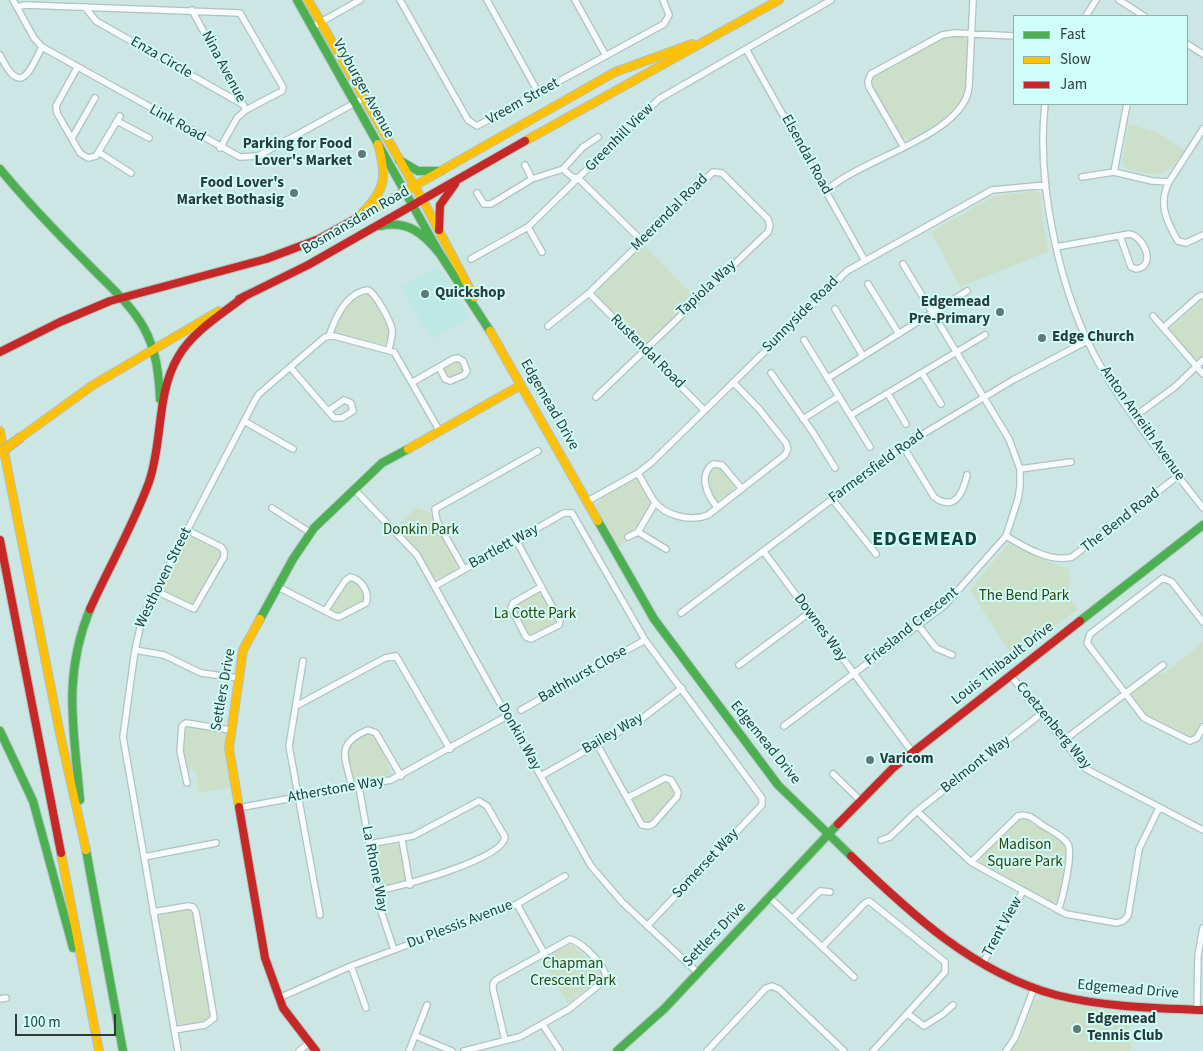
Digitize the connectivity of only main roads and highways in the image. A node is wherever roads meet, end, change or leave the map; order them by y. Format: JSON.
{"nodes":[{"id":1,"x":297,"y":0,"type":"edge"},
{"id":2,"x":308,"y":0,"type":"edge"},
{"id":3,"x":779,"y":0,"type":"edge"},
{"id":4,"x":316,"y":25,"type":"junction"},
{"id":5,"x":734,"y":26,"type":"junction"},
{"id":6,"x":378,"y":144,"type":"junction"},
{"id":7,"x":399,"y":160,"type":"junction"},
{"id":8,"x":0,"y":169,"type":"edge"},
{"id":9,"x":442,"y":171,"type":"junction"},
{"id":10,"x":466,"y":174,"type":"junction"},
{"id":11,"x":415,"y":187,"type":"junction"},
{"id":12,"x":406,"y":192,"type":"junction"},
{"id":13,"x":422,"y":199,"type":"junction"},
{"id":14,"x":413,"y":204,"type":"junction"},
{"id":15,"x":346,"y":225,"type":"junction"},
{"id":16,"x":370,"y":229,"type":"junction"},
{"id":17,"x":439,"y":230,"type":"junction"},
{"id":18,"x":440,"y":254,"type":"junction"},
{"id":19,"x":245,"y":296,"type":"junction"},
{"id":20,"x":121,"y":297,"type":"junction"},
{"id":21,"x":484,"y":320,"type":"junction"},
{"id":22,"x":154,"y":349,"type":"junction"},
{"id":23,"x":0,"y":352,"type":"edge"},
{"id":24,"x":521,"y":384,"type":"junction"},
{"id":25,"x":160,"y":430,"type":"junction"},
{"id":26,"x":0,"y":431,"type":"edge"},
{"id":27,"x":0,"y":453,"type":"edge"},
{"id":28,"x":1203,"y":525,"type":"edge"},
{"id":29,"x":0,"y":540,"type":"edge"},
{"id":30,"x":0,"y":730,"type":"edge"},
{"id":31,"x":81,"y":824,"type":"junction"},
{"id":32,"x":829,"y":834,"type":"junction"},
{"id":33,"x":91,"y":1007,"type":"junction"},
{"id":34,"x":1200,"y":1010,"type":"edge"},
{"id":35,"x":619,"y":1050,"type":"edge"},
{"id":36,"x":99,"y":1051,"type":"edge"},
{"id":37,"x":123,"y":1051,"type":"edge"},
{"id":38,"x":316,"y":1051,"type":"edge"}],
"edges":[{"from":1,"to":4,"type":"main road","name":"Vryburger Avenue"},
{"from":2,"to":4,"type":"main road","name":"Vryburger Avenue"},
{"from":3,"to":5,"type":"main road","name":"Bosmansdam Road"},
{"from":4,"to":6,"type":"main road","name":"Vryburger Avenue"},
{"from":4,"to":7,"type":"main road","name":"Vryburger Avenue"},
{"from":5,"to":9,"type":"main road","name":"Bosmansdam Road"},
{"from":5,"to":10,"type":"main road","name":"Bosmansdam Road"},
{"from":6,"to":12,"type":"main road","name":"Vryburger Avenue"},
{"from":6,"to":15,"type":"main road"},
{"from":7,"to":9,"type":"main road"},
{"from":7,"to":11,"type":"main road","name":"Vryburger Avenue"},
{"from":8,"to":20,"type":"main road"},
{"from":9,"to":11,"type":"main road","name":"Bosmansdam Road"},
{"from":10,"to":13,"type":"main road","name":"Bosmansdam Road"},
{"from":10,"to":17,"type":"main road"},
{"from":11,"to":12,"type":"main road","name":"Bosmansdam Road"},
{"from":11,"to":13,"type":"main road","name":"Vryburger Avenue"},
{"from":12,"to":14,"type":"main road","name":"Vryburger Avenue"},
{"from":12,"to":15,"type":"main road","name":"Bosmansdam Road"},
{"from":13,"to":14,"type":"main road","name":"Bosmansdam Road"},
{"from":13,"to":17,"type":"main road","name":"Edgemead Drive"},
{"from":14,"to":16,"type":"main road","name":"Bosmansdam Road"},
{"from":14,"to":18,"type":"main road","name":"Edgemead Drive"},
{"from":15,"to":20,"type":"main road","name":"Bosmansdam Road"},
{"from":16,"to":18,"type":"main road"},
{"from":16,"to":19,"type":"main road","name":"Bosmansdam Road"},
{"from":17,"to":21,"type":"main road","name":"Edgemead Drive"},
{"from":18,"to":21,"type":"main road","name":"Edgemead Drive"},
{"from":19,"to":22,"type":"main road","name":"Bosmansdam Road"},
{"from":19,"to":25,"type":"main road"},
{"from":20,"to":22,"type":"main road"},
{"from":20,"to":23,"type":"main road","name":"Bosmansdam Road"},
{"from":21,"to":24,"type":"main road","name":"Edgemead Drive"},
{"from":22,"to":25,"type":"main road"},
{"from":22,"to":27,"type":"main road","name":"Bosmansdam Road","bridge":true},
{"from":24,"to":32,"type":"main road","name":"Edgemead Drive"},
{"from":24,"to":38,"type":"main road","name":"Settlers Drive"},
{"from":25,"to":31,"type":"main road"},
{"from":26,"to":31,"type":"main road"},
{"from":28,"to":32,"type":"main road","name":"Louis Thibault Drive"},
{"from":29,"to":33,"type":"main road"},
{"from":30,"to":33,"type":"main road"},
{"from":31,"to":37,"type":"main road"},
{"from":32,"to":34,"type":"main road","name":"Edgemead Drive"},
{"from":32,"to":35,"type":"main road","name":"Settlers Drive"},
{"from":33,"to":36,"type":"main road"}]}
